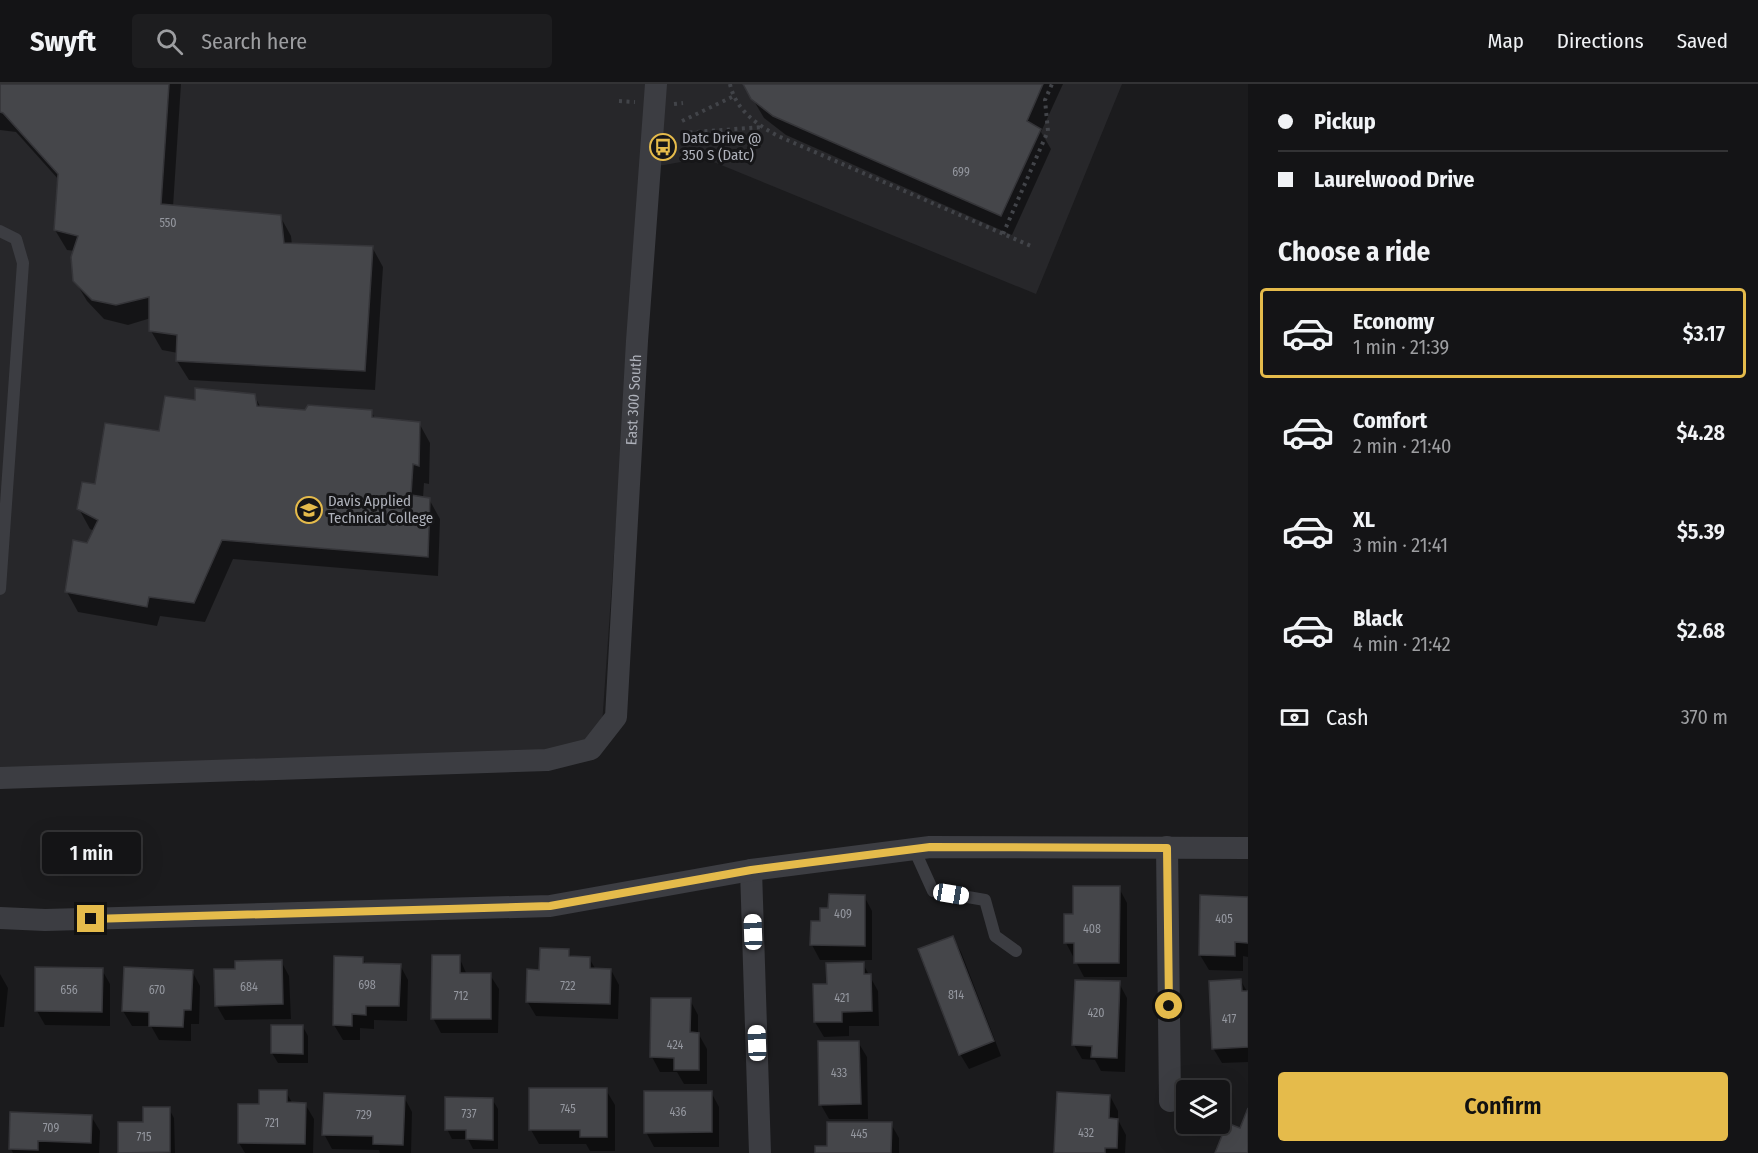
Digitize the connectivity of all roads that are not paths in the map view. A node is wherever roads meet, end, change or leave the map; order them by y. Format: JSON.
{"nodes":[{"id":1,"x":656,"y":84,"type":"edge"},
{"id":2,"x":0,"y":231,"type":"edge"},
{"id":3,"x":0,"y":589,"type":"edge"},
{"id":4,"x":0,"y":778,"type":"edge"},
{"id":5,"x":1167,"y":848,"type":"junction"},
{"id":6,"x":1248,"y":848,"type":"edge"},
{"id":7,"x":914,"y":849,"type":"junction"},
{"id":8,"x":751,"y":870,"type":"junction"},
{"id":9,"x":0,"y":918,"type":"edge"},
{"id":10,"x":1016,"y":951,"type":"dead end"},
{"id":11,"x":1170,"y":1101,"type":"dead end"},
{"id":12,"x":760,"y":1153,"type":"edge"}],
"edges":[{"from":1,"to":4,"type":"street","name":"East 300 South"},
{"from":2,"to":3,"type":"lane"},
{"from":5,"to":6,"type":"street"},
{"from":5,"to":7,"type":"street"},
{"from":5,"to":11,"type":"street"},
{"from":7,"to":8,"type":"street"},
{"from":7,"to":10,"type":"lane"},
{"from":8,"to":9,"type":"street"},
{"from":8,"to":12,"type":"street"}]}
